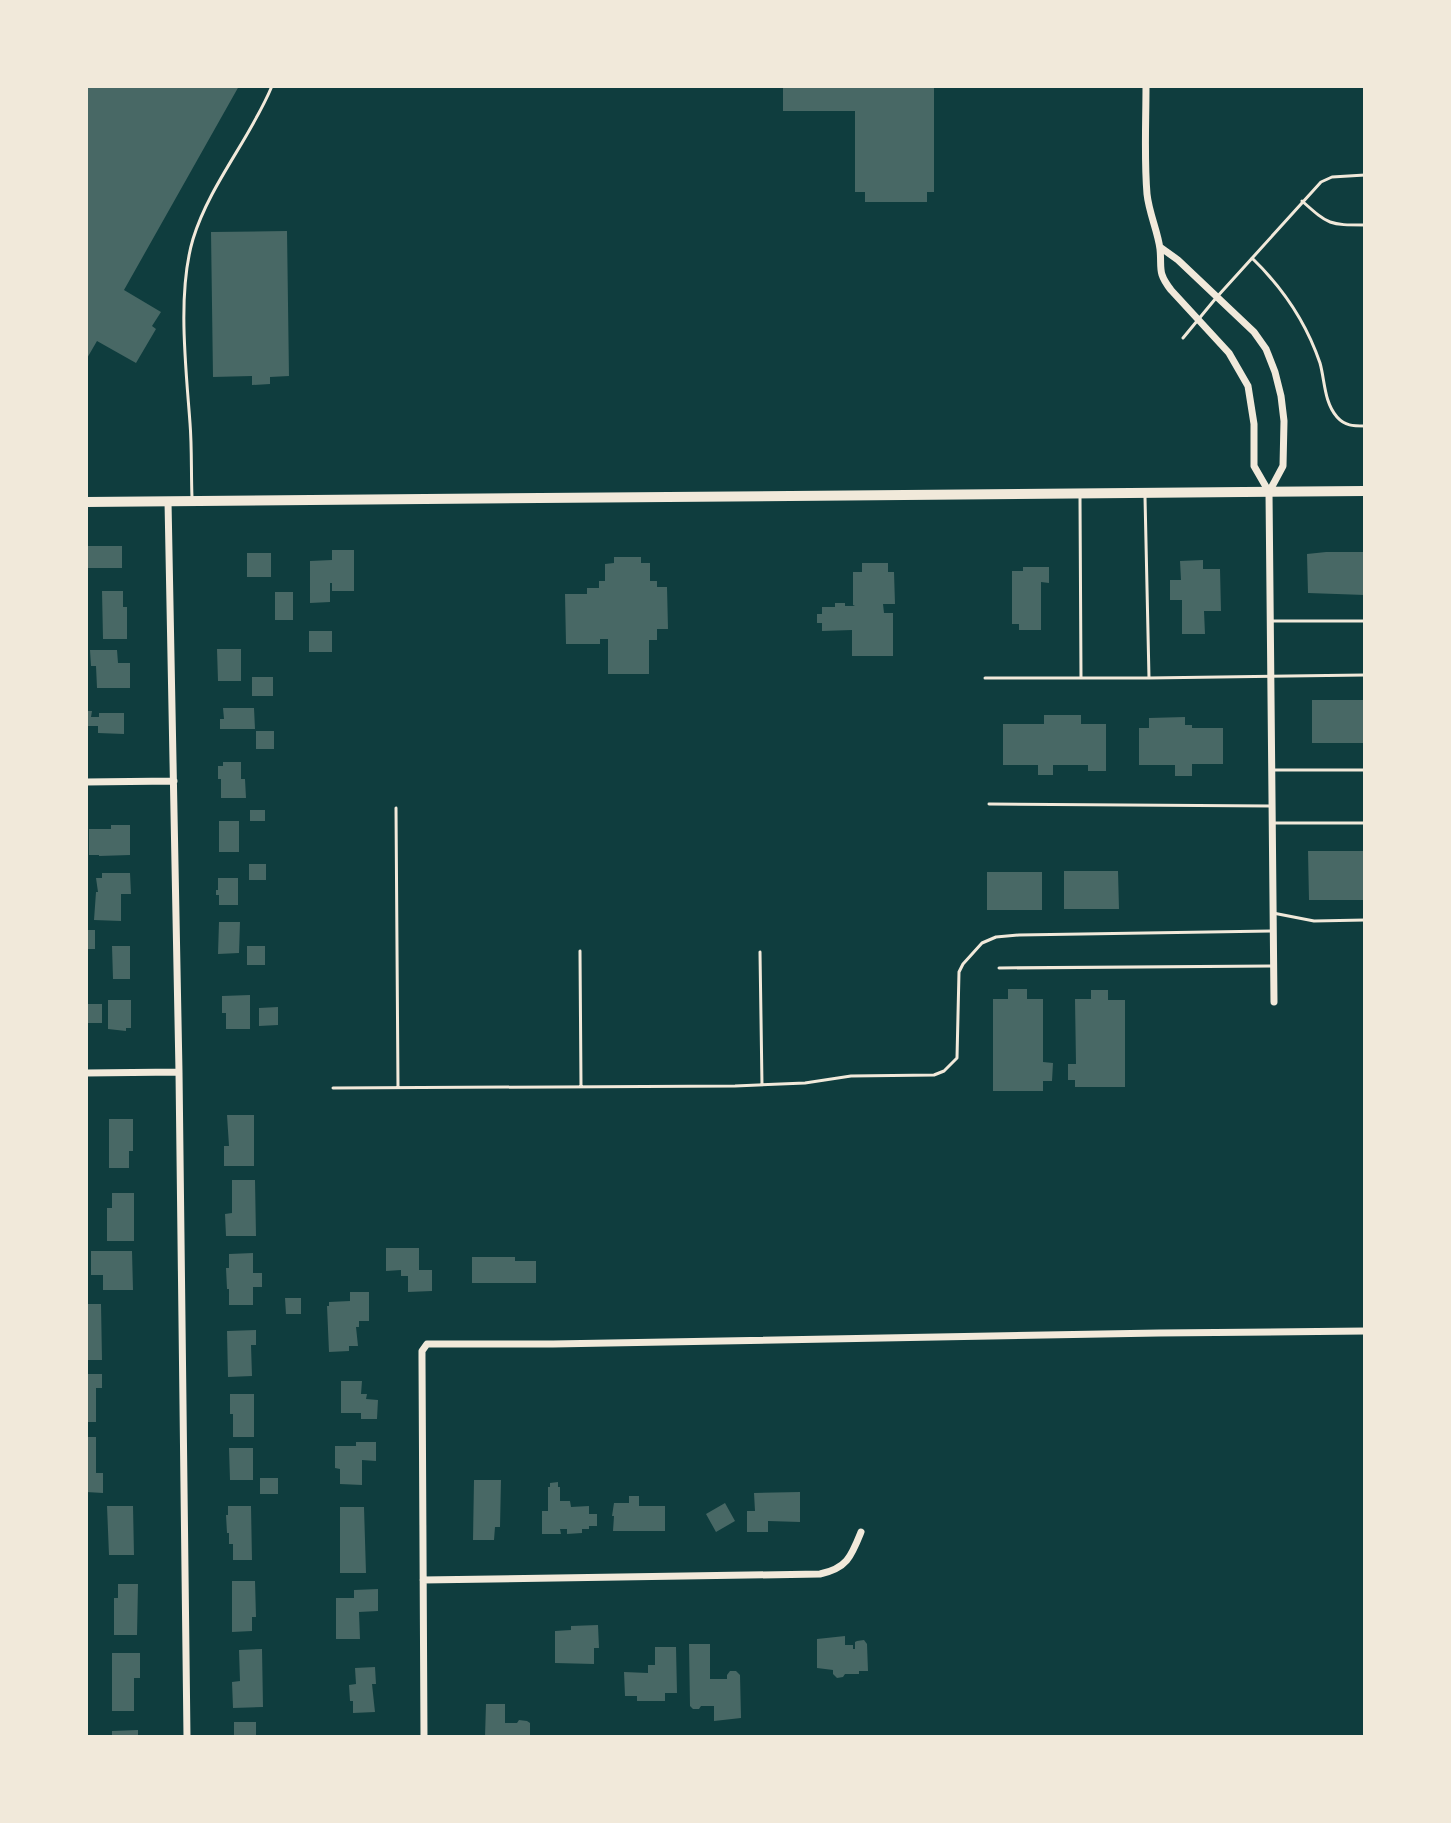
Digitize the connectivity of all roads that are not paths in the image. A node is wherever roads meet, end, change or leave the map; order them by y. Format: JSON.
{"nodes":[{"id":1,"x":272,"y":86,"type":"edge"},
{"id":2,"x":1146,"y":86,"type":"edge"},
{"id":3,"x":1365,"y":175,"type":"edge"},
{"id":4,"x":1302,"y":201,"type":"junction"},
{"id":5,"x":1365,"y":225,"type":"edge"},
{"id":6,"x":1160,"y":247,"type":"junction"},
{"id":7,"x":1252,"y":258,"type":"junction"},
{"id":8,"x":1216,"y":298,"type":"junction"},
{"id":9,"x":1198,"y":319,"type":"junction"},
{"id":10,"x":1183,"y":338,"type":"dead end"},
{"id":11,"x":1365,"y":426,"type":"edge"},
{"id":12,"x":1365,"y":491,"type":"edge"},
{"id":13,"x":1269,"y":492,"type":"junction"},
{"id":14,"x":1145,"y":493,"type":"junction"},
{"id":15,"x":1080,"y":494,"type":"junction"},
{"id":16,"x":168,"y":501,"type":"junction"},
{"id":17,"x":192,"y":501,"type":"junction"},
{"id":18,"x":86,"y":502,"type":"edge"},
{"id":19,"x":1270,"y":621,"type":"junction"},
{"id":20,"x":1365,"y":621,"type":"edge"},
{"id":21,"x":1271,"y":675,"type":"junction"},
{"id":22,"x":1365,"y":675,"type":"edge"},
{"id":23,"x":985,"y":678,"type":"dead end"},
{"id":24,"x":1081,"y":678,"type":"junction"},
{"id":25,"x":1149,"y":678,"type":"junction"},
{"id":26,"x":1272,"y":770,"type":"junction"},
{"id":27,"x":1365,"y":770,"type":"edge"},
{"id":28,"x":174,"y":781,"type":"junction"},
{"id":29,"x":86,"y":782,"type":"edge"},
{"id":30,"x":989,"y":804,"type":"dead end"},
{"id":31,"x":1273,"y":806,"type":"junction"},
{"id":32,"x":396,"y":808,"type":"dead end"},
{"id":33,"x":1273,"y":823,"type":"junction"},
{"id":34,"x":1365,"y":823,"type":"edge"},
{"id":35,"x":1273,"y":913,"type":"junction"},
{"id":36,"x":1365,"y":920,"type":"edge"},
{"id":37,"x":1273,"y":931,"type":"junction"},
{"id":38,"x":580,"y":951,"type":"dead end"},
{"id":39,"x":760,"y":952,"type":"dead end"},
{"id":40,"x":1273,"y":966,"type":"junction"},
{"id":41,"x":999,"y":968,"type":"dead end"},
{"id":42,"x":1274,"y":1002,"type":"dead end"},
{"id":43,"x":179,"y":1072,"type":"junction"},
{"id":44,"x":86,"y":1073,"type":"edge"},
{"id":45,"x":762,"y":1085,"type":"junction"},
{"id":46,"x":581,"y":1086,"type":"junction"},
{"id":47,"x":398,"y":1087,"type":"junction"},
{"id":48,"x":333,"y":1088,"type":"dead end"},
{"id":49,"x":1365,"y":1331,"type":"edge"},
{"id":50,"x":861,"y":1532,"type":"dead end"},
{"id":51,"x":423,"y":1580,"type":"junction"},
{"id":52,"x":187,"y":1737,"type":"edge"},
{"id":53,"x":424,"y":1737,"type":"edge"}],
"edges":[{"from":1,"to":17,"type":"lane"},
{"from":2,"to":6,"type":"street"},
{"from":3,"to":4,"type":"lane"},
{"from":4,"to":5,"type":"lane"},
{"from":4,"to":7,"type":"lane"},
{"from":6,"to":8,"type":"street"},
{"from":6,"to":9,"type":"street"},
{"from":7,"to":8,"type":"lane"},
{"from":7,"to":11,"type":"lane"},
{"from":8,"to":9,"type":"lane"},
{"from":8,"to":13,"type":"street"},
{"from":9,"to":10,"type":"lane"},
{"from":9,"to":13,"type":"street"},
{"from":12,"to":13,"type":"main road"},
{"from":13,"to":14,"type":"main road"},
{"from":13,"to":19,"type":"street"},
{"from":14,"to":15,"type":"main road"},
{"from":14,"to":25,"type":"lane"},
{"from":15,"to":17,"type":"main road"},
{"from":15,"to":24,"type":"lane"},
{"from":16,"to":17,"type":"main road"},
{"from":16,"to":18,"type":"main road"},
{"from":16,"to":28,"type":"street"},
{"from":19,"to":20,"type":"lane"},
{"from":19,"to":21,"type":"street"},
{"from":21,"to":22,"type":"lane"},
{"from":21,"to":25,"type":"lane"},
{"from":21,"to":26,"type":"street"},
{"from":23,"to":24,"type":"lane"},
{"from":24,"to":25,"type":"lane"},
{"from":26,"to":27,"type":"lane"},
{"from":26,"to":31,"type":"street"},
{"from":28,"to":29,"type":"street"},
{"from":28,"to":43,"type":"street"},
{"from":30,"to":31,"type":"lane"},
{"from":31,"to":33,"type":"street"},
{"from":32,"to":47,"type":"lane"},
{"from":33,"to":34,"type":"lane"},
{"from":33,"to":35,"type":"street"},
{"from":35,"to":36,"type":"lane"},
{"from":35,"to":37,"type":"street"},
{"from":37,"to":40,"type":"street"},
{"from":37,"to":45,"type":"lane"},
{"from":38,"to":46,"type":"lane"},
{"from":39,"to":45,"type":"lane"},
{"from":40,"to":41,"type":"lane"},
{"from":40,"to":42,"type":"street"},
{"from":43,"to":44,"type":"street"},
{"from":43,"to":52,"type":"street"},
{"from":45,"to":46,"type":"lane"},
{"from":46,"to":47,"type":"lane"},
{"from":47,"to":48,"type":"lane"},
{"from":49,"to":51,"type":"street"},
{"from":50,"to":51,"type":"street"},
{"from":51,"to":53,"type":"street"}]}
